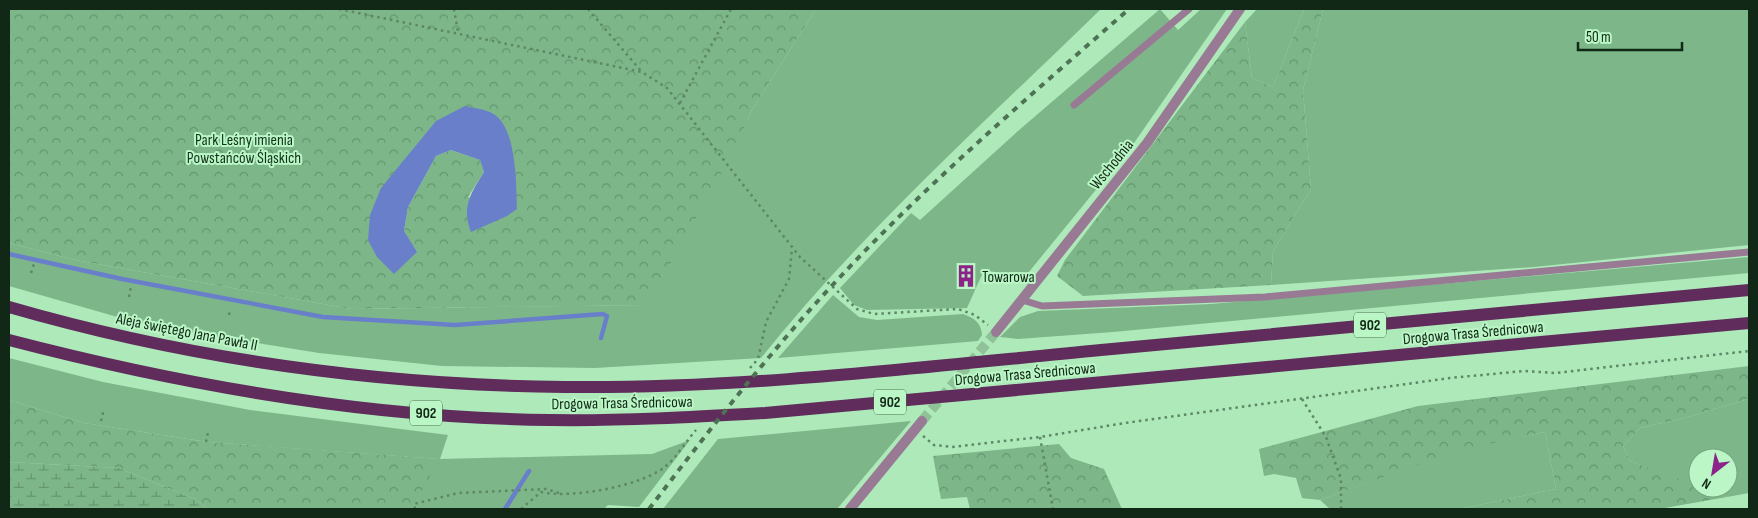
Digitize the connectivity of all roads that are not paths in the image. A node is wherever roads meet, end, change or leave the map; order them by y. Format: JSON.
{"nodes":[{"id":1,"x":1189,"y":9,"type":"edge"},
{"id":2,"x":1240,"y":9,"type":"edge"},
{"id":3,"x":1074,"y":106,"type":"dead end"},
{"id":4,"x":1749,"y":252,"type":"edge"},
{"id":5,"x":1749,"y":290,"type":"edge"},
{"id":6,"x":1022,"y":300,"type":"junction"},
{"id":7,"x":9,"y":307,"type":"edge"},
{"id":8,"x":1749,"y":323,"type":"edge"},
{"id":9,"x":996,"y":332,"type":"tunnel mouth"},
{"id":10,"x":9,"y":340,"type":"edge"},
{"id":11,"x":362,"y":376,"type":"joint"},
{"id":12,"x":922,"y":421,"type":"tunnel mouth"},
{"id":13,"x":850,"y":509,"type":"edge"}],
"edges":[{"from":1,"to":3,"type":"lane"},
{"from":2,"to":6,"type":"street","name":"Wschodnia"},
{"from":4,"to":6,"type":"lane"},
{"from":5,"to":11,"type":"main road","name":"Drogowa Trasa Średnicowa","number":"902"},
{"from":6,"to":9,"type":"street","name":"Wschodnia"},
{"from":7,"to":11,"type":"main road","name":"Aleja świętego Jana Pawła II","number":"902"},
{"from":8,"to":10,"type":"main road","name":"Drogowa Trasa Średnicowa","number":"902"},
{"from":12,"to":13,"type":"street"}]}
